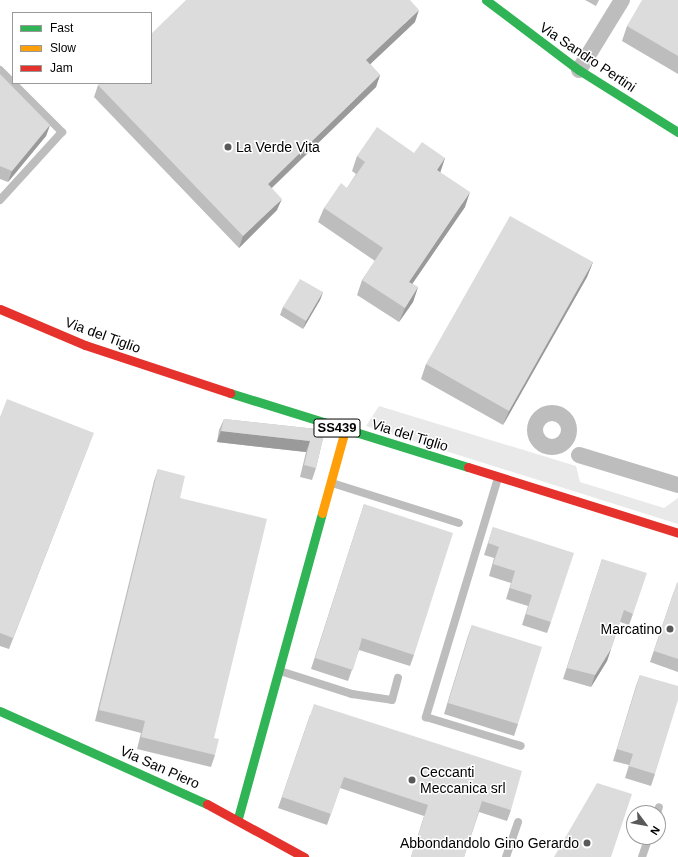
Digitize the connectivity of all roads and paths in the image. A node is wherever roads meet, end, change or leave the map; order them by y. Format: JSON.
{"nodes":[{"id":1,"x":486,"y":0,"type":"edge"},
{"id":2,"x":622,"y":0,"type":"edge"},
{"id":3,"x":0,"y":70,"type":"edge"},
{"id":4,"x":578,"y":70,"type":"junction"},
{"id":5,"x":12,"y":82,"type":"edge"},
{"id":6,"x":14,"y":84,"type":"edge"},
{"id":7,"x":678,"y":132,"type":"edge"},
{"id":8,"x":0,"y":200,"type":"edge"},
{"id":9,"x":0,"y":309,"type":"edge"},
{"id":10,"x":345,"y":430,"type":"junction"},
{"id":11,"x":569,"y":434,"type":"junction"},
{"id":12,"x":550,"y":446,"type":"junction"},
{"id":13,"x":579,"y":454,"type":"junction"},
{"id":14,"x":498,"y":477,"type":"junction"},
{"id":15,"x":329,"y":482,"type":"junction"},
{"id":16,"x":678,"y":485,"type":"edge"},
{"id":17,"x":459,"y":523,"type":"dead end"},
{"id":18,"x":678,"y":533,"type":"edge"},
{"id":19,"x":277,"y":671,"type":"junction"},
{"id":20,"x":398,"y":678,"type":"dead end"},
{"id":21,"x":0,"y":711,"type":"edge"},
{"id":22,"x":521,"y":746,"type":"dead end"},
{"id":23,"x":238,"y":818,"type":"junction"},
{"id":24,"x":518,"y":822,"type":"dead end"},
{"id":25,"x":646,"y":845,"type":"edge"},
{"id":26,"x":304,"y":857,"type":"edge"},
{"id":27,"x":506,"y":857,"type":"edge"},
{"id":28,"x":642,"y":857,"type":"edge"}],
"edges":[{"from":1,"to":4,"type":"street","name":"Via Sandro Pertini"},
{"from":2,"to":4,"type":"street"},
{"from":3,"to":5,"type":"lane"},
{"from":4,"to":7,"type":"street","name":"Via Sandro Pertini"},
{"from":6,"to":8,"type":"lane"},
{"from":9,"to":10,"type":"street","name":"Via del Tiglio","number":"SS439"},
{"from":10,"to":14,"type":"street","name":"Via del Tiglio","number":"SS439"},
{"from":10,"to":15,"type":"street"},
{"from":11,"to":12,"type":"street"},
{"from":11,"to":12,"type":"street"},
{"from":11,"to":13,"type":"street"},
{"from":12,"to":13,"type":"street"},
{"from":13,"to":16,"type":"street"},
{"from":14,"to":18,"type":"street","name":"Via del Tiglio","number":"SS439"},
{"from":14,"to":22,"type":"lane"},
{"from":15,"to":17,"type":"lane"},
{"from":15,"to":19,"type":"street"},
{"from":19,"to":20,"type":"lane"},
{"from":19,"to":23,"type":"street"},
{"from":21,"to":23,"type":"street","name":"Via San Piero"},
{"from":23,"to":26,"type":"street","name":"Via San Piero"},
{"from":24,"to":27,"type":"lane"},
{"from":25,"to":28,"type":"lane"}]}
